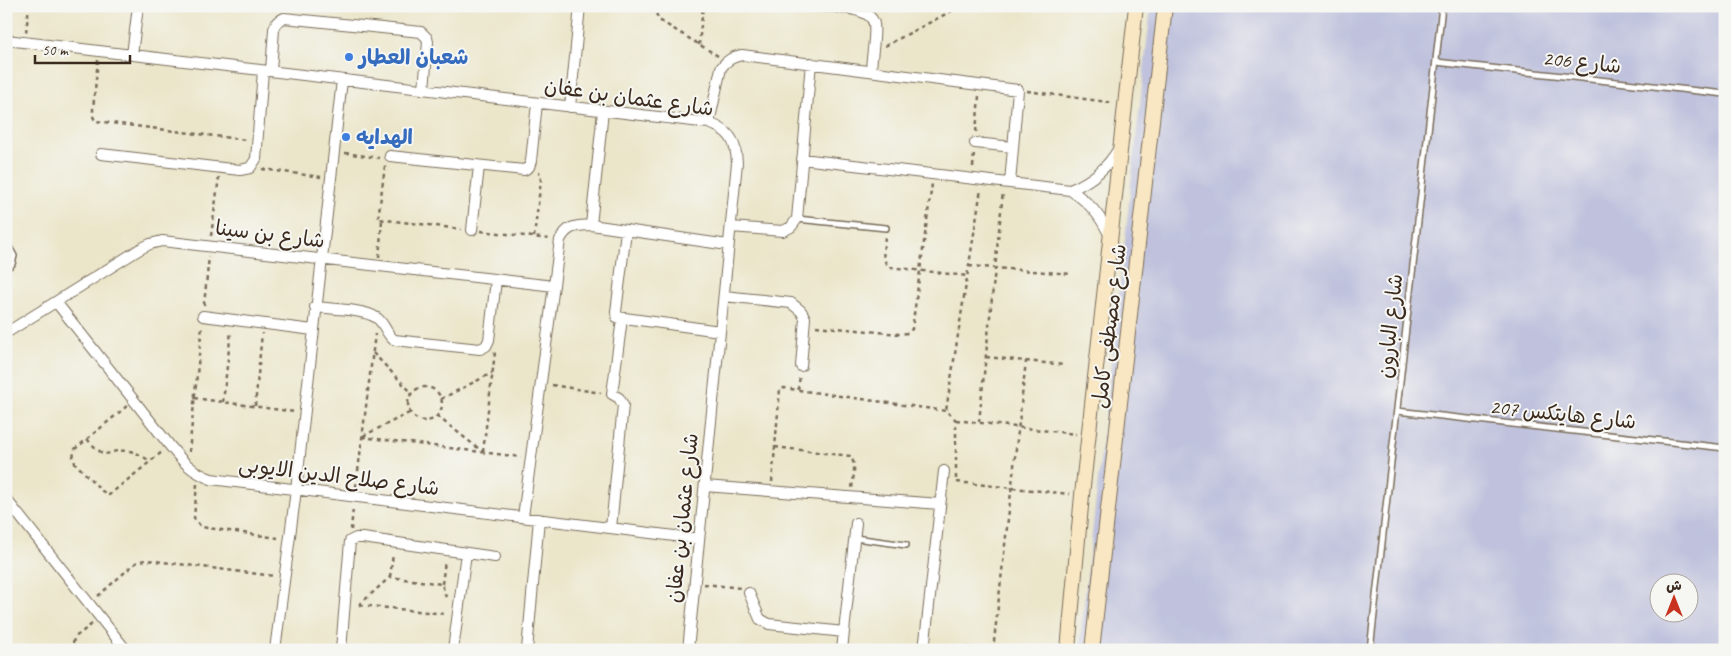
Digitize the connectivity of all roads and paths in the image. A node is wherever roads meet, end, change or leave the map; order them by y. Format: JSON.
{"nodes":[{"id":1,"x":30,"y":6,"type":"edge"},
{"id":2,"x":138,"y":6,"type":"edge"},
{"id":3,"x":580,"y":6,"type":"edge"},
{"id":4,"x":655,"y":6,"type":"edge"},
{"id":5,"x":703,"y":6,"type":"edge"},
{"id":6,"x":810,"y":6,"type":"edge"},
{"id":7,"x":961,"y":6,"type":"edge"},
{"id":8,"x":1136,"y":6,"type":"edge"},
{"id":9,"x":1165,"y":6,"type":"edge"},
{"id":10,"x":1442,"y":6,"type":"edge"},
{"id":11,"x":6,"y":40,"type":"edge"},
{"id":12,"x":25,"y":42,"type":"junction"},
{"id":13,"x":699,"y":45,"type":"junction"},
{"id":14,"x":100,"y":51,"type":"junction"},
{"id":15,"x":872,"y":52,"type":"junction"},
{"id":16,"x":132,"y":55,"type":"junction"},
{"id":17,"x":726,"y":61,"type":"junction"},
{"id":18,"x":1436,"y":62,"type":"junction"},
{"id":19,"x":811,"y":63,"type":"junction"},
{"id":20,"x":267,"y":71,"type":"junction"},
{"id":21,"x":871,"y":71,"type":"junction"},
{"id":22,"x":342,"y":80,"type":"junction"},
{"id":23,"x":424,"y":89,"type":"junction"},
{"id":24,"x":1018,"y":90,"type":"junction"},
{"id":25,"x":1725,"y":94,"type":"edge"},
{"id":26,"x":537,"y":103,"type":"junction"},
{"id":27,"x":1125,"y":104,"type":"junction"},
{"id":28,"x":570,"y":106,"type":"junction"},
{"id":29,"x":603,"y":110,"type":"junction"},
{"id":30,"x":709,"y":123,"type":"junction"},
{"id":31,"x":257,"y":142,"type":"junction"},
{"id":32,"x":975,"y":143,"type":"dead end"},
{"id":33,"x":1120,"y":145,"type":"junction"},
{"id":34,"x":1013,"y":146,"type":"junction"},
{"id":35,"x":333,"y":152,"type":"junction"},
{"id":36,"x":101,"y":154,"type":"dead end"},
{"id":37,"x":390,"y":156,"type":"dead end"},
{"id":38,"x":802,"y":159,"type":"junction"},
{"id":39,"x":531,"y":161,"type":"junction"},
{"id":40,"x":479,"y":166,"type":"junction"},
{"id":41,"x":250,"y":168,"type":"junction"},
{"id":42,"x":934,"y":174,"type":"junction"},
{"id":43,"x":330,"y":178,"type":"junction"},
{"id":44,"x":983,"y":180,"type":"junction"},
{"id":45,"x":1007,"y":183,"type":"junction"},
{"id":46,"x":1070,"y":190,"type":"junction"},
{"id":47,"x":796,"y":219,"type":"junction"},
{"id":48,"x":382,"y":220,"type":"junction"},
{"id":49,"x":591,"y":225,"type":"junction"},
{"id":50,"x":731,"y":227,"type":"junction"},
{"id":51,"x":886,"y":228,"type":"joint"},
{"id":52,"x":472,"y":230,"type":"junction"},
{"id":53,"x":626,"y":230,"type":"junction"},
{"id":54,"x":534,"y":237,"type":"junction"},
{"id":55,"x":1111,"y":237,"type":"junction"},
{"id":56,"x":560,"y":240,"type":"junction"},
{"id":57,"x":6,"y":242,"type":"edge"},
{"id":58,"x":728,"y":245,"type":"junction"},
{"id":59,"x":321,"y":259,"type":"junction"},
{"id":60,"x":378,"y":266,"type":"junction"},
{"id":61,"x":968,"y":266,"type":"junction"},
{"id":62,"x":995,"y":268,"type":"junction"},
{"id":63,"x":6,"y":269,"type":"edge"},
{"id":64,"x":920,"y":271,"type":"junction"},
{"id":65,"x":1072,"y":274,"type":"dead end"},
{"id":66,"x":967,"y":276,"type":"junction"},
{"id":67,"x":496,"y":280,"type":"junction"},
{"id":68,"x":554,"y":286,"type":"junction"},
{"id":69,"x":724,"y":296,"type":"junction"},
{"id":70,"x":56,"y":302,"type":"junction"},
{"id":71,"x":315,"y":307,"type":"junction"},
{"id":72,"x":203,"y":316,"type":"dead end"},
{"id":73,"x":377,"y":318,"type":"junction"},
{"id":74,"x":622,"y":319,"type":"junction"},
{"id":75,"x":232,"y":320,"type":"junction"},
{"id":76,"x":263,"y":324,"type":"junction"},
{"id":77,"x":804,"y":325,"type":"junction"},
{"id":78,"x":313,"y":330,"type":"junction"},
{"id":79,"x":720,"y":331,"type":"junction"},
{"id":80,"x":6,"y":333,"type":"edge"},
{"id":81,"x":489,"y":340,"type":"junction"},
{"id":82,"x":372,"y":353,"type":"junction"},
{"id":83,"x":986,"y":357,"type":"junction"},
{"id":84,"x":1026,"y":361,"type":"junction"},
{"id":85,"x":1065,"y":364,"type":"dead end"},
{"id":86,"x":800,"y":366,"type":"dead end"},
{"id":87,"x":492,"y":373,"type":"junction"},
{"id":88,"x":541,"y":383,"type":"junction"},
{"id":89,"x":412,"y":393,"type":"junction"},
{"id":90,"x":612,"y":394,"type":"junction"},
{"id":91,"x":194,"y":398,"type":"dead end"},
{"id":92,"x":442,"y":399,"type":"junction"},
{"id":93,"x":134,"y":400,"type":"junction"},
{"id":94,"x":222,"y":402,"type":"junction"},
{"id":95,"x":255,"y":406,"type":"junction"},
{"id":96,"x":946,"y":411,"type":"junction"},
{"id":97,"x":411,"y":412,"type":"junction"},
{"id":98,"x":1397,"y":412,"type":"junction"},
{"id":99,"x":304,"y":413,"type":"junction"},
{"id":100,"x":437,"y":416,"type":"junction"},
{"id":101,"x":956,"y":420,"type":"junction"},
{"id":102,"x":979,"y":422,"type":"junction"},
{"id":103,"x":1018,"y":427,"type":"junction"},
{"id":104,"x":1088,"y":435,"type":"junction"},
{"id":105,"x":362,"y":437,"type":"junction"},
{"id":106,"x":87,"y":439,"type":"junction"},
{"id":107,"x":170,"y":446,"type":"junction"},
{"id":108,"x":775,"y":447,"type":"junction"},
{"id":109,"x":1725,"y":448,"type":"edge"},
{"id":110,"x":483,"y":452,"type":"junction"},
{"id":111,"x":531,"y":458,"type":"junction"},
{"id":112,"x":152,"y":461,"type":"junction"},
{"id":113,"x":944,"y":471,"type":"dead end"},
{"id":114,"x":198,"y":475,"type":"junction"},
{"id":115,"x":705,"y":486,"type":"junction"},
{"id":116,"x":1011,"y":488,"type":"junction"},
{"id":117,"x":296,"y":490,"type":"junction"},
{"id":118,"x":772,"y":491,"type":"junction"},
{"id":119,"x":1082,"y":495,"type":"junction"},
{"id":120,"x":354,"y":497,"type":"junction"},
{"id":121,"x":852,"y":497,"type":"junction"},
{"id":122,"x":6,"y":499,"type":"edge"},
{"id":123,"x":940,"y":504,"type":"junction"},
{"id":124,"x":523,"y":517,"type":"junction"},
{"id":125,"x":539,"y":519,"type":"junction"},
{"id":126,"x":856,"y":523,"type":"dead end"},
{"id":127,"x":611,"y":528,"type":"junction"},
{"id":128,"x":854,"y":538,"type":"junction"},
{"id":129,"x":699,"y":539,"type":"junction"},
{"id":130,"x":289,"y":540,"type":"junction"},
{"id":131,"x":350,"y":541,"type":"junction"},
{"id":132,"x":394,"y":542,"type":"junction"},
{"id":133,"x":906,"y":545,"type":"dead end"},
{"id":134,"x":447,"y":550,"type":"junction"},
{"id":135,"x":466,"y":553,"type":"junction"},
{"id":136,"x":495,"y":557,"type":"dead end"},
{"id":137,"x":390,"y":577,"type":"junction"},
{"id":138,"x":283,"y":578,"type":"junction"},
{"id":139,"x":695,"y":583,"type":"junction"},
{"id":140,"x":442,"y":584,"type":"junction"},
{"id":141,"x":749,"y":593,"type":"joint"},
{"id":142,"x":345,"y":603,"type":"junction"},
{"id":143,"x":89,"y":604,"type":"junction"},
{"id":144,"x":359,"y":604,"type":"junction"},
{"id":145,"x":455,"y":615,"type":"junction"},
{"id":146,"x":100,"y":618,"type":"junction"},
{"id":147,"x":844,"y":632,"type":"junction"},
{"id":148,"x":940,"y":645,"type":"dead end"},
{"id":149,"x":77,"y":650,"type":"edge"},
{"id":150,"x":126,"y":650,"type":"edge"},
{"id":151,"x":275,"y":650,"type":"edge"},
{"id":152,"x":341,"y":650,"type":"edge"},
{"id":153,"x":453,"y":650,"type":"edge"},
{"id":154,"x":527,"y":650,"type":"edge"},
{"id":155,"x":688,"y":650,"type":"edge"},
{"id":156,"x":842,"y":650,"type":"edge"},
{"id":157,"x":924,"y":650,"type":"edge"},
{"id":158,"x":994,"y":650,"type":"edge"},
{"id":159,"x":1068,"y":650,"type":"edge"},
{"id":160,"x":1092,"y":650,"type":"edge"},
{"id":161,"x":1370,"y":650,"type":"edge"}],
"edges":[{"from":1,"to":12,"type":"path"},
{"from":2,"to":16,"type":"street"},
{"from":3,"to":28,"type":"street"},
{"from":4,"to":13,"type":"path"},
{"from":5,"to":13,"type":"path"},
{"from":6,"to":15,"type":"street"},
{"from":7,"to":15,"type":"path"},
{"from":8,"to":27,"type":"street","name":"شارع مصطفى كامل"},
{"from":9,"to":160,"type":"street","name":"شارع مصطفى كامل"},
{"from":10,"to":18,"type":"lane","name":"شارع البارون"},
{"from":11,"to":12,"type":"street","name":"شارع عثمان بن عفان"},
{"from":12,"to":14,"type":"street","name":"شارع عثمان بن عفان"},
{"from":13,"to":17,"type":"path"},
{"from":14,"to":16,"type":"street","name":"شارع عثمان بن عفان"},
{"from":14,"to":31,"type":"path"},
{"from":15,"to":21,"type":"street"},
{"from":16,"to":20,"type":"street","name":"شارع عثمان بن عفان"},
{"from":17,"to":19,"type":"street"},
{"from":17,"to":30,"type":"street"},
{"from":18,"to":25,"type":"lane","name":"شارع 206"},
{"from":18,"to":98,"type":"lane","name":"شارع البارون"},
{"from":19,"to":21,"type":"street"},
{"from":19,"to":38,"type":"street"},
{"from":20,"to":22,"type":"street","name":"شارع عثمان بن عفان"},
{"from":20,"to":23,"type":"street"},
{"from":20,"to":31,"type":"street"},
{"from":21,"to":24,"type":"street"},
{"from":22,"to":23,"type":"street","name":"شارع عثمان بن عفان"},
{"from":22,"to":35,"type":"street"},
{"from":23,"to":26,"type":"street","name":"شارع عثمان بن عفان"},
{"from":24,"to":27,"type":"path"},
{"from":24,"to":34,"type":"street"},
{"from":26,"to":28,"type":"street","name":"شارع عثمان بن عفان"},
{"from":26,"to":39,"type":"street"},
{"from":27,"to":33,"type":"street","name":"شارع مصطفى كامل"},
{"from":28,"to":29,"type":"street","name":"شارع عثمان بن عفان"},
{"from":29,"to":30,"type":"street","name":"شارع عثمان بن عفان"},
{"from":29,"to":49,"type":"street"},
{"from":30,"to":50,"type":"street","name":"شارع عثمان بن عفان"},
{"from":31,"to":41,"type":"street"},
{"from":32,"to":34,"type":"street"},
{"from":33,"to":46,"type":"street"},
{"from":33,"to":55,"type":"street","name":"شارع مصطفى كامل"},
{"from":34,"to":45,"type":"street"},
{"from":35,"to":43,"type":"street"},
{"from":35,"to":48,"type":"path"},
{"from":36,"to":41,"type":"street"},
{"from":37,"to":40,"type":"street"},
{"from":38,"to":42,"type":"street"},
{"from":38,"to":47,"type":"street"},
{"from":39,"to":40,"type":"street"},
{"from":39,"to":54,"type":"path"},
{"from":40,"to":52,"type":"street"},
{"from":41,"to":43,"type":"path"},
{"from":42,"to":44,"type":"street"},
{"from":42,"to":64,"type":"path"},
{"from":43,"to":59,"type":"street"},
{"from":44,"to":45,"type":"street"},
{"from":44,"to":61,"type":"path"},
{"from":45,"to":46,"type":"street"},
{"from":45,"to":62,"type":"path"},
{"from":46,"to":55,"type":"street"},
{"from":47,"to":50,"type":"street"},
{"from":47,"to":51,"type":"lane"},
{"from":48,"to":52,"type":"path"},
{"from":48,"to":60,"type":"path"},
{"from":49,"to":53,"type":"street"},
{"from":49,"to":56,"type":"street"},
{"from":50,"to":58,"type":"street","name":"شارع عثمان بن عفان"},
{"from":51,"to":64,"type":"path"},
{"from":52,"to":54,"type":"path"},
{"from":53,"to":58,"type":"street"},
{"from":53,"to":74,"type":"street"},
{"from":54,"to":56,"type":"path"},
{"from":55,"to":104,"type":"street","name":"شارع مصطفى كامل"},
{"from":56,"to":68,"type":"street"},
{"from":57,"to":63,"type":"lane"},
{"from":58,"to":69,"type":"street","name":"شارع عثمان بن عفان"},
{"from":59,"to":60,"type":"street","name":"شارع بن سينا"},
{"from":59,"to":70,"type":"street","name":"شارع بن سينا"},
{"from":59,"to":71,"type":"street"},
{"from":60,"to":67,"type":"street","name":"شارع بن سينا"},
{"from":61,"to":62,"type":"path"},
{"from":61,"to":66,"type":"path"},
{"from":62,"to":65,"type":"path"},
{"from":62,"to":83,"type":"path"},
{"from":64,"to":66,"type":"path"},
{"from":64,"to":77,"type":"path"},
{"from":66,"to":96,"type":"path"},
{"from":67,"to":68,"type":"street","name":"شارع بن سينا"},
{"from":67,"to":81,"type":"street"},
{"from":68,"to":88,"type":"street"},
{"from":69,"to":77,"type":"street"},
{"from":69,"to":79,"type":"street","name":"شارع عثمان بن عفان"},
{"from":70,"to":80,"type":"street","name":"شارع بن سينا"},
{"from":70,"to":93,"type":"street"},
{"from":71,"to":73,"type":"street"},
{"from":71,"to":78,"type":"street"},
{"from":72,"to":75,"type":"street"},
{"from":73,"to":81,"type":"street"},
{"from":73,"to":82,"type":"path"},
{"from":74,"to":79,"type":"street"},
{"from":74,"to":90,"type":"street"},
{"from":75,"to":76,"type":"street"},
{"from":75,"to":94,"type":"path"},
{"from":76,"to":78,"type":"street"},
{"from":76,"to":95,"type":"path"},
{"from":77,"to":86,"type":"street"},
{"from":78,"to":99,"type":"street"},
{"from":79,"to":115,"type":"street","name":"شارع عثمان بن عفان"},
{"from":81,"to":87,"type":"path"},
{"from":82,"to":89,"type":"path"},
{"from":82,"to":105,"type":"path"},
{"from":83,"to":84,"type":"path"},
{"from":83,"to":102,"type":"path"},
{"from":84,"to":85,"type":"path"},
{"from":84,"to":103,"type":"path"},
{"from":87,"to":92,"type":"path"},
{"from":87,"to":110,"type":"path"},
{"from":88,"to":90,"type":"path"},
{"from":88,"to":111,"type":"street"},
{"from":89,"to":92,"type":"path"},
{"from":89,"to":97,"type":"path"},
{"from":90,"to":127,"type":"street"},
{"from":91,"to":94,"type":"path"},
{"from":92,"to":100,"type":"path"},
{"from":93,"to":106,"type":"path"},
{"from":93,"to":107,"type":"street"},
{"from":94,"to":95,"type":"path"},
{"from":95,"to":99,"type":"path"},
{"from":96,"to":101,"type":"path"},
{"from":96,"to":108,"type":"path"},
{"from":97,"to":100,"type":"path"},
{"from":97,"to":105,"type":"path"},
{"from":98,"to":109,"type":"lane","name":"شارع هايتكس 207"},
{"from":98,"to":161,"type":"lane","name":"شارع البارون"},
{"from":99,"to":117,"type":"street"},
{"from":100,"to":110,"type":"path"},
{"from":101,"to":102,"type":"path"},
{"from":101,"to":116,"type":"path"},
{"from":102,"to":103,"type":"path"},
{"from":103,"to":104,"type":"path"},
{"from":103,"to":116,"type":"path"},
{"from":104,"to":119,"type":"street","name":"شارع مصطفى كامل"},
{"from":105,"to":110,"type":"path"},
{"from":105,"to":120,"type":"path"},
{"from":106,"to":112,"type":"path"},
{"from":106,"to":112,"type":"path"},
{"from":107,"to":112,"type":"path"},
{"from":107,"to":114,"type":"street"},
{"from":108,"to":118,"type":"path"},
{"from":108,"to":121,"type":"path"},
{"from":110,"to":111,"type":"path"},
{"from":111,"to":124,"type":"street"},
{"from":113,"to":123,"type":"street"},
{"from":114,"to":117,"type":"street","name":"شارع صلاح الدين الايوبى"},
{"from":114,"to":130,"type":"path"},
{"from":115,"to":118,"type":"street"},
{"from":115,"to":129,"type":"street","name":"شارع عثمان بن عفان"},
{"from":116,"to":119,"type":"path"},
{"from":116,"to":158,"type":"path"},
{"from":117,"to":120,"type":"street","name":"شارع صلاح الدين الايوبى"},
{"from":117,"to":130,"type":"street"},
{"from":118,"to":121,"type":"street"},
{"from":119,"to":159,"type":"street","name":"شارع مصطفى كامل"},
{"from":120,"to":124,"type":"street","name":"شارع صلاح الدين الايوبى"},
{"from":120,"to":131,"type":"path"},
{"from":121,"to":123,"type":"street"},
{"from":122,"to":143,"type":"street"},
{"from":123,"to":157,"type":"street"},
{"from":124,"to":125,"type":"street","name":"شارع صلاح الدين الايوبى"},
{"from":125,"to":127,"type":"street","name":"شارع صلاح الدين الايوبى"},
{"from":125,"to":154,"type":"street"},
{"from":126,"to":128,"type":"street"},
{"from":127,"to":129,"type":"street","name":"شارع صلاح الدين الايوبى"},
{"from":128,"to":133,"type":"lane"},
{"from":128,"to":147,"type":"street"},
{"from":129,"to":139,"type":"street","name":"شارع عثمان بن عفان"},
{"from":130,"to":138,"type":"street"},
{"from":131,"to":132,"type":"street"},
{"from":131,"to":142,"type":"street"},
{"from":132,"to":134,"type":"street"},
{"from":132,"to":137,"type":"path"},
{"from":134,"to":135,"type":"street"},
{"from":134,"to":140,"type":"path"},
{"from":135,"to":136,"type":"street"},
{"from":135,"to":145,"type":"street"},
{"from":137,"to":140,"type":"path"},
{"from":137,"to":144,"type":"path"},
{"from":138,"to":143,"type":"path"},
{"from":138,"to":151,"type":"street"},
{"from":139,"to":141,"type":"path"},
{"from":139,"to":155,"type":"street","name":"شارع عثمان بن عفان"},
{"from":140,"to":145,"type":"path"},
{"from":141,"to":147,"type":"street"},
{"from":142,"to":144,"type":"path"},
{"from":142,"to":152,"type":"street"},
{"from":143,"to":146,"type":"street"},
{"from":144,"to":145,"type":"path"},
{"from":145,"to":153,"type":"street"},
{"from":146,"to":149,"type":"path"},
{"from":146,"to":150,"type":"street"},
{"from":147,"to":156,"type":"street"},
{"from":148,"to":158,"type":"path"}]}
